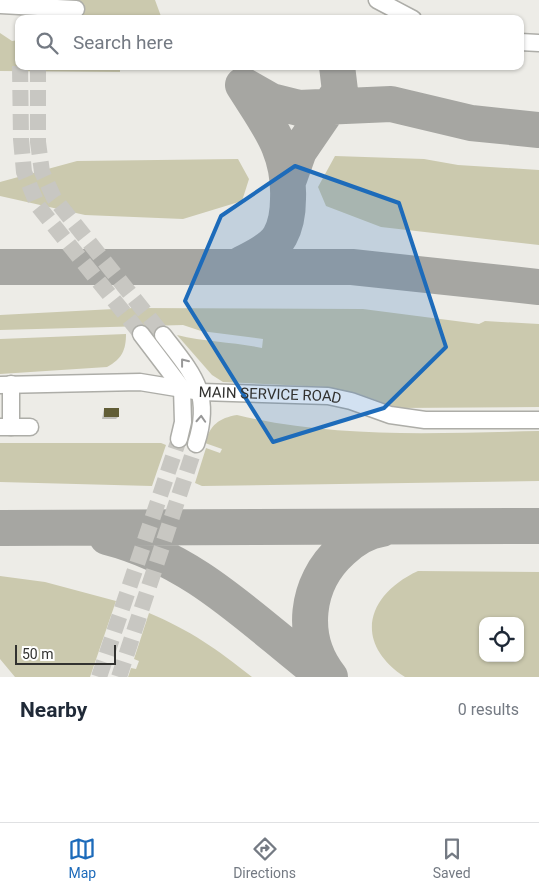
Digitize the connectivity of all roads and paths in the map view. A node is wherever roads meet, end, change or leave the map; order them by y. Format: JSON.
{"nodes":[{"id":1,"x":377,"y":0,"type":"edge"},
{"id":2,"x":0,"y":5,"type":"edge"},
{"id":3,"x":76,"y":8,"type":"dead end"},
{"id":4,"x":29,"y":15,"type":"edge"},
{"id":5,"x":405,"y":15,"type":"edge"},
{"id":6,"x":524,"y":42,"type":"edge"},
{"id":7,"x":539,"y":43,"type":"edge"},
{"id":8,"x":141,"y":334,"type":"tunnel mouth"},
{"id":9,"x":163,"y":335,"type":"tunnel mouth"},
{"id":10,"x":6,"y":385,"type":"edge"},
{"id":11,"x":182,"y":388,"type":"junction"},
{"id":12,"x":201,"y":392,"type":"junction"},
{"id":13,"x":539,"y":420,"type":"edge"},
{"id":14,"x":5,"y":427,"type":"edge"},
{"id":15,"x":30,"y":427,"type":"dead end"},
{"id":16,"x":179,"y":439,"type":"tunnel mouth"},
{"id":17,"x":196,"y":444,"type":"tunnel mouth"}],
"edges":[{"from":1,"to":5,"type":"lane"},
{"from":2,"to":4,"type":"lane"},
{"from":3,"to":4,"type":"lane"},
{"from":6,"to":7,"type":"lane"},
{"from":8,"to":11,"type":"lane"},
{"from":12,"to":9,"type":"lane","one_way":true},
{"from":10,"to":11,"type":"lane","name":"MAIN SERVICE ROAD"},
{"from":10,"to":14,"type":"lane"},
{"from":11,"to":12,"type":"lane","name":"MAIN SERVICE ROAD"},
{"from":11,"to":16,"type":"lane"},
{"from":12,"to":13,"type":"lane","name":"MAIN SERVICE ROAD"},
{"from":17,"to":12,"type":"lane","one_way":true},
{"from":14,"to":15,"type":"lane"}]}
